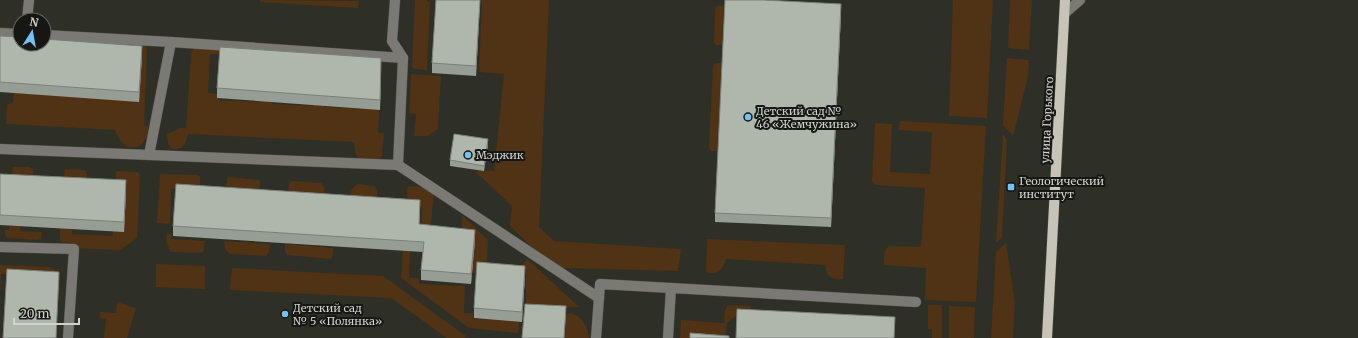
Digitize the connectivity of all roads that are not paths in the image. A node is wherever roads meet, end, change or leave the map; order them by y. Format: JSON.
{"nodes":[{"id":1,"x":28,"y":0,"type":"edge"},
{"id":2,"x":395,"y":0,"type":"edge"},
{"id":3,"x":1065,"y":0,"type":"edge"},
{"id":4,"x":1080,"y":0,"type":"edge"},
{"id":5,"x":27,"y":12,"type":"edge"},
{"id":6,"x":1065,"y":13,"type":"junction"},
{"id":7,"x":0,"y":33,"type":"edge"},
{"id":8,"x":12,"y":34,"type":"edge"},
{"id":9,"x":52,"y":35,"type":"edge"},
{"id":10,"x":171,"y":42,"type":"junction"},
{"id":11,"x":403,"y":58,"type":"junction"},
{"id":12,"x":0,"y":149,"type":"edge"},
{"id":13,"x":150,"y":155,"type":"junction"},
{"id":14,"x":398,"y":165,"type":"junction"},
{"id":15,"x":0,"y":247,"type":"edge"},
{"id":16,"x":671,"y":288,"type":"junction"},
{"id":17,"x":599,"y":298,"type":"junction"},
{"id":18,"x":916,"y":302,"type":"dead end"},
{"id":19,"x":68,"y":338,"type":"edge"},
{"id":20,"x":596,"y":338,"type":"edge"},
{"id":21,"x":668,"y":338,"type":"edge"},
{"id":22,"x":1046,"y":338,"type":"edge"}],
"edges":[{"from":1,"to":5,"type":"street"},
{"from":2,"to":11,"type":"street"},
{"from":3,"to":6,"type":"main road","name":"улица Горького"},
{"from":4,"to":6,"type":"street"},
{"from":6,"to":22,"type":"main road","name":"улица Горького"},
{"from":7,"to":8,"type":"street"},
{"from":9,"to":10,"type":"street"},
{"from":10,"to":11,"type":"street"},
{"from":10,"to":13,"type":"street"},
{"from":11,"to":14,"type":"street"},
{"from":12,"to":13,"type":"street"},
{"from":13,"to":14,"type":"street"},
{"from":14,"to":17,"type":"street"},
{"from":15,"to":19,"type":"street"},
{"from":16,"to":17,"type":"street"},
{"from":16,"to":18,"type":"street"},
{"from":16,"to":21,"type":"street"},
{"from":17,"to":20,"type":"street"}]}
